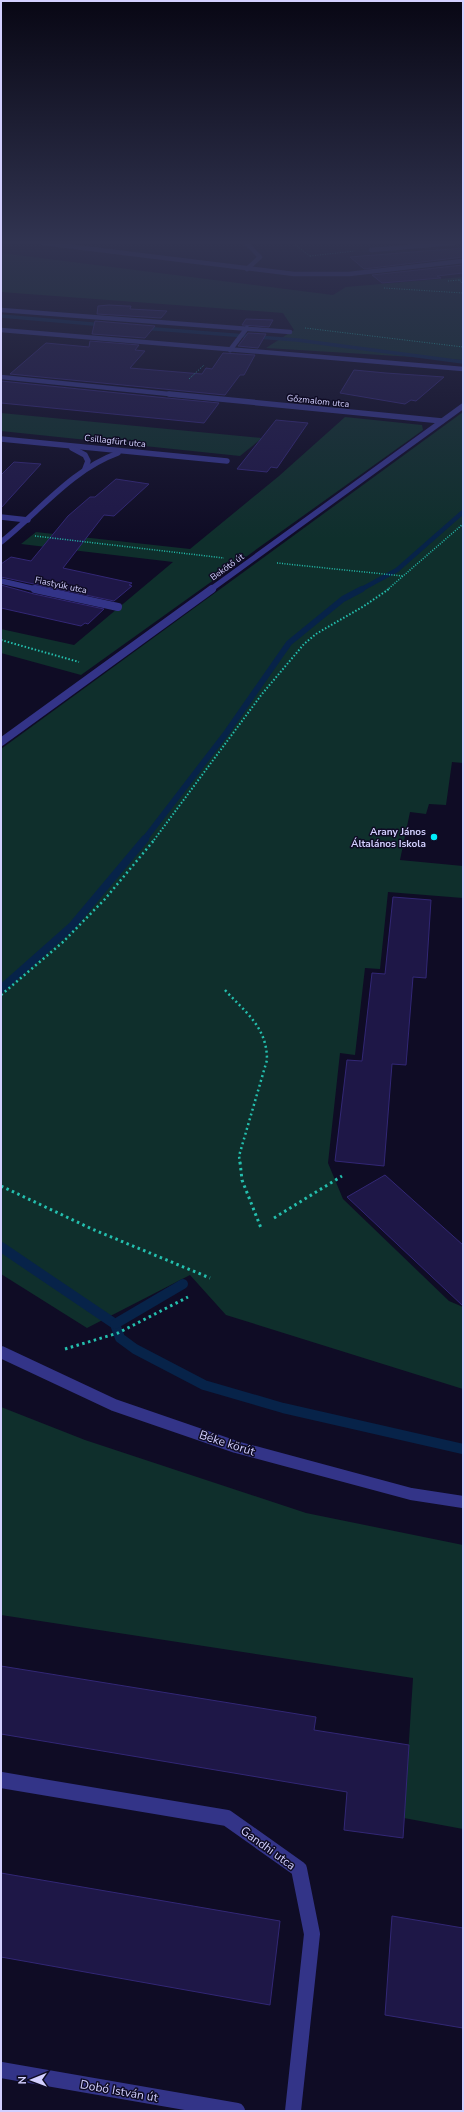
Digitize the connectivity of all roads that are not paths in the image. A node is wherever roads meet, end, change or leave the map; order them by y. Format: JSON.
{"nodes":[{"id":1,"x":133,"y":342,"type":"edge"},
{"id":2,"x":237,"y":342,"type":"edge"},
{"id":3,"x":230,"y":350,"type":"junction"},
{"id":4,"x":463,"y":369,"type":"edge"},
{"id":5,"x":1,"y":377,"type":"edge"},
{"id":6,"x":463,"y":406,"type":"edge"},
{"id":7,"x":442,"y":421,"type":"junction"},
{"id":8,"x":1,"y":439,"type":"edge"},
{"id":9,"x":62,"y":445,"type":"junction"},
{"id":10,"x":134,"y":452,"type":"junction"},
{"id":11,"x":227,"y":461,"type":"dead end"},
{"id":12,"x":86,"y":469,"type":"junction"},
{"id":13,"x":1,"y":517,"type":"edge"},
{"id":14,"x":28,"y":520,"type":"junction"},
{"id":15,"x":1,"y":542,"type":"edge"},
{"id":16,"x":1,"y":581,"type":"edge"},
{"id":17,"x":118,"y":607,"type":"dead end"},
{"id":18,"x":1,"y":742,"type":"edge"},
{"id":19,"x":1,"y":1352,"type":"edge"},
{"id":20,"x":463,"y":1502,"type":"edge"},
{"id":21,"x":1,"y":1780,"type":"edge"},
{"id":22,"x":1,"y":2070,"type":"edge"},
{"id":23,"x":237,"y":2111,"type":"edge"},
{"id":24,"x":293,"y":2111,"type":"edge"}],
"edges":[{"from":1,"to":3,"type":"street"},
{"from":2,"to":3,"type":"street"},
{"from":3,"to":4,"type":"street"},
{"from":5,"to":7,"type":"street","name":"Gőzmalom utca"},
{"from":6,"to":7,"type":"street","name":"Bekötő út"},
{"from":7,"to":18,"type":"street","name":"Bekötő út"},
{"from":8,"to":9,"type":"street","name":"Csillagfürt utca"},
{"from":9,"to":10,"type":"street","name":"Csillagfürt utca"},
{"from":9,"to":12,"type":"street"},
{"from":10,"to":11,"type":"street","name":"Csillagfürt utca"},
{"from":10,"to":12,"type":"street"},
{"from":12,"to":14,"type":"street"},
{"from":13,"to":14,"type":"street"},
{"from":14,"to":15,"type":"street"},
{"from":16,"to":17,"type":"street","name":"Fiastyúk utca"},
{"from":19,"to":20,"type":"street","name":"Béke körút"},
{"from":21,"to":24,"type":"street","name":"Gandhi utca"},
{"from":22,"to":23,"type":"street","name":"Dobó István út"}]}
